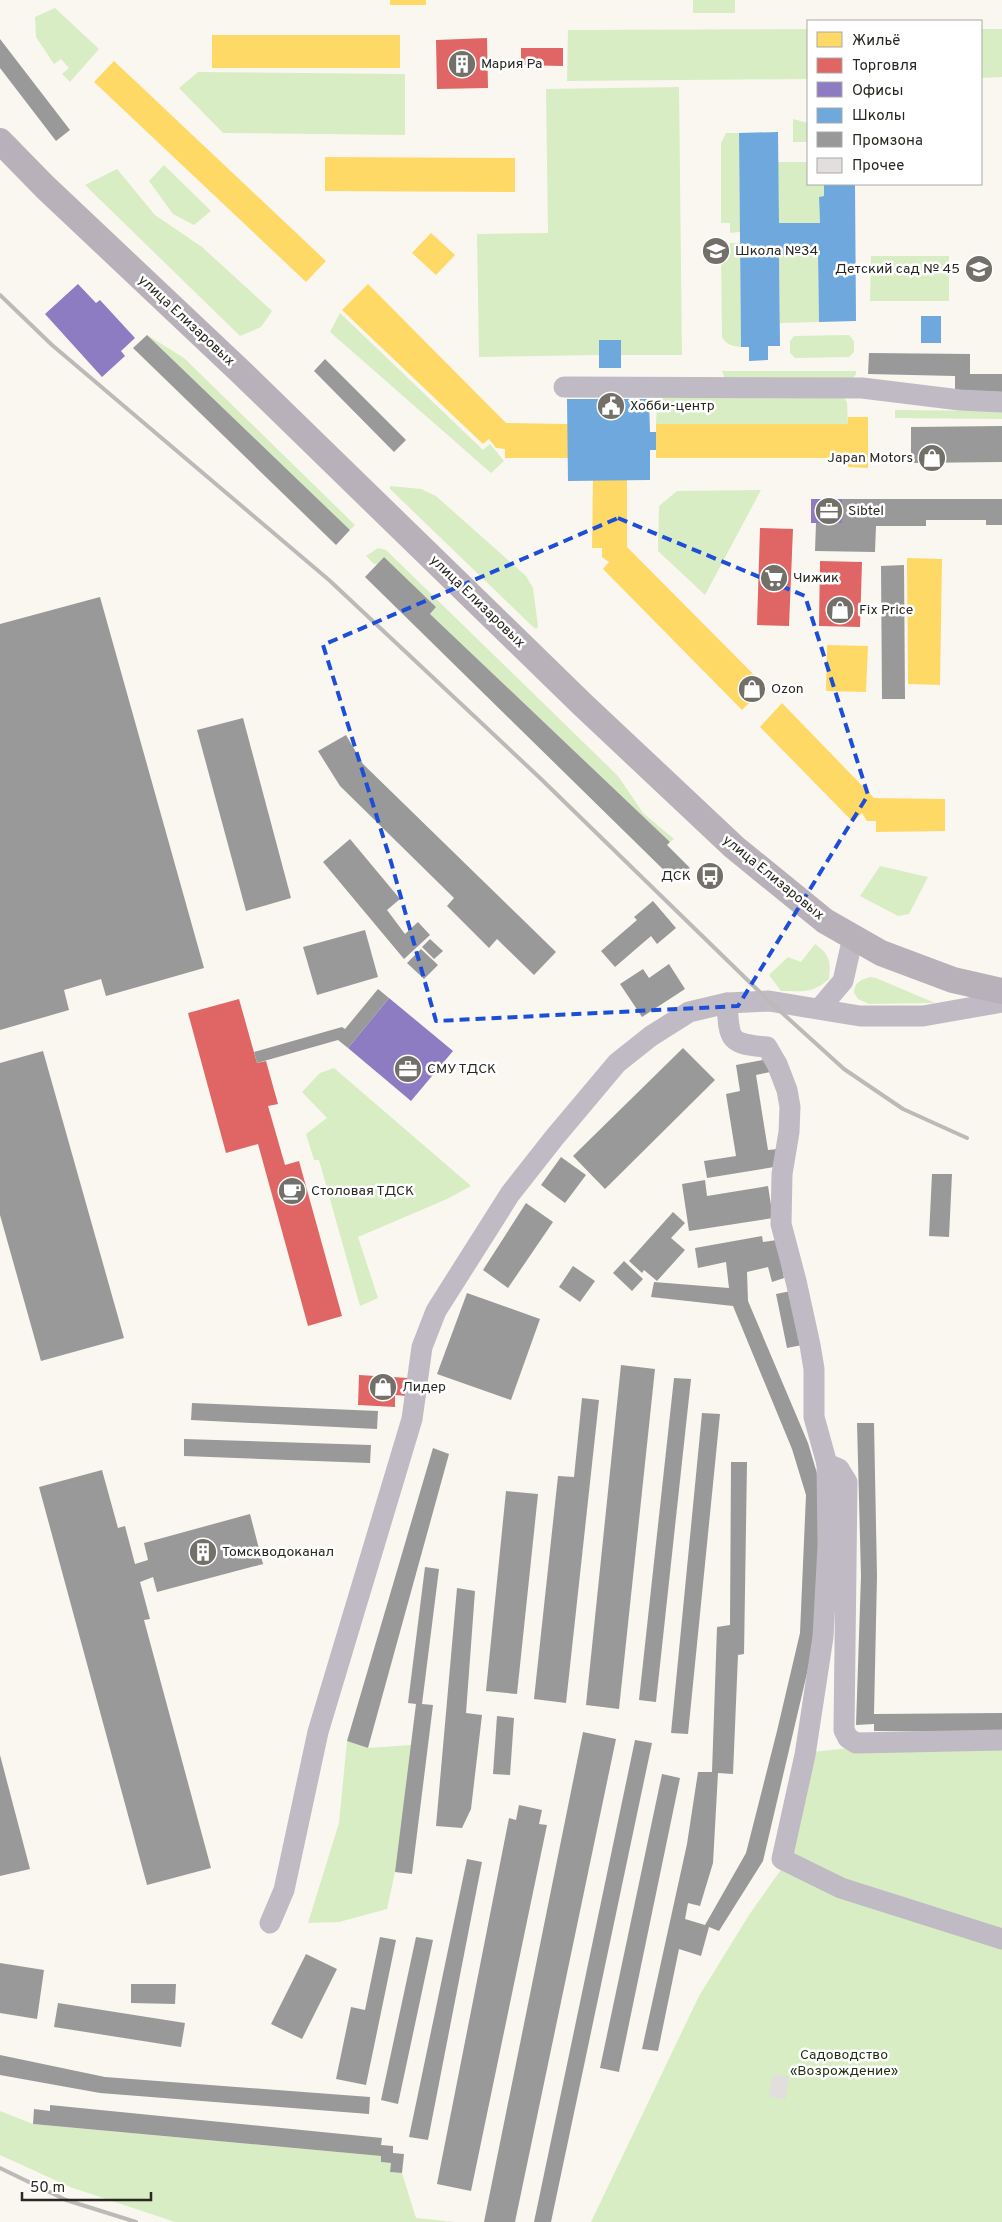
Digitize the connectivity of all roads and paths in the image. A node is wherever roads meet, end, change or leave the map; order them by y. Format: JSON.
{"nodes":[{"id":1,"x":0,"y":141,"type":"edge"},
{"id":2,"x":564,"y":387,"type":"dead end"},
{"id":3,"x":1002,"y":402,"type":"edge"},
{"id":4,"x":853,"y":937,"type":"junction"},
{"id":5,"x":1002,"y":991,"type":"edge"},
{"id":6,"x":1002,"y":1002,"type":"edge"},
{"id":7,"x":727,"y":1003,"type":"junction"},
{"id":8,"x":820,"y":1008,"type":"junction"},
{"id":9,"x":827,"y":1464,"type":"junction"},
{"id":10,"x":1002,"y":1740,"type":"edge"},
{"id":11,"x":270,"y":1923,"type":"dead end"},
{"id":12,"x":1002,"y":1939,"type":"edge"}],
"edges":[{"from":1,"to":4,"type":"main road","name":"улица Елизаровых"},
{"from":2,"to":3,"type":"street"},
{"from":4,"to":5,"type":"main road","name":"улица Елизаровых"},
{"from":4,"to":8,"type":"street"},
{"from":6,"to":8,"type":"street"},
{"from":7,"to":8,"type":"street"},
{"from":7,"to":9,"type":"street"},
{"from":7,"to":11,"type":"street"},
{"from":9,"to":10,"type":"street"},
{"from":9,"to":12,"type":"street"}]}
